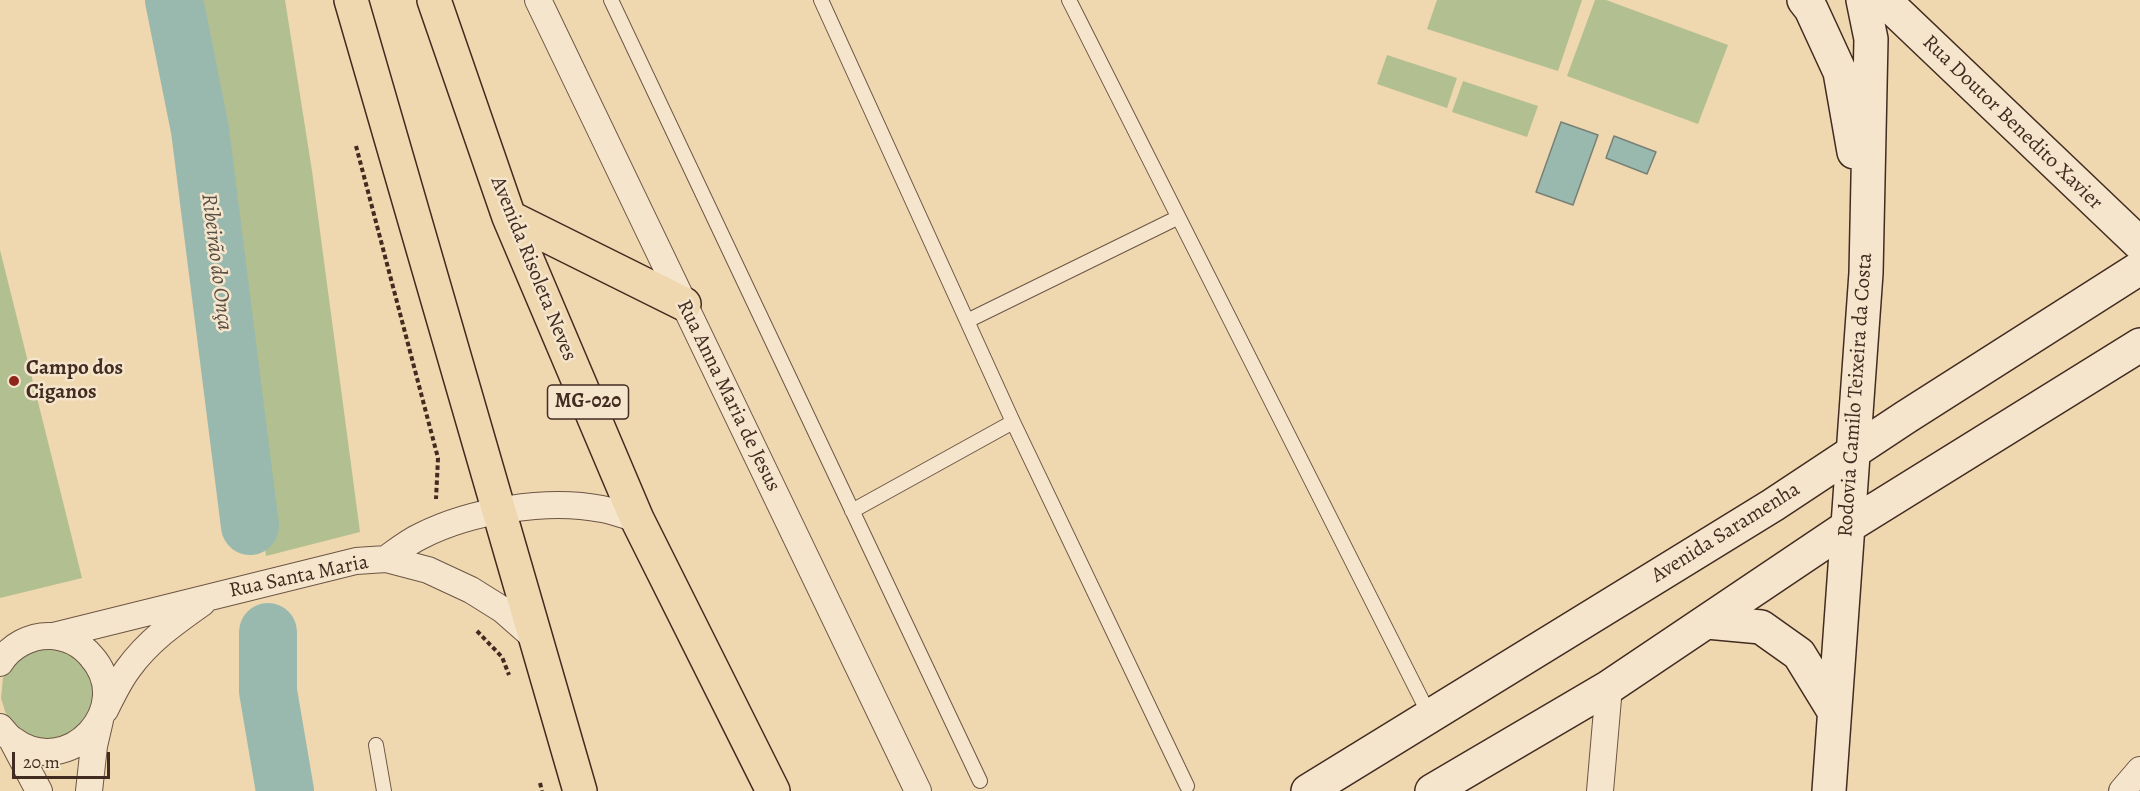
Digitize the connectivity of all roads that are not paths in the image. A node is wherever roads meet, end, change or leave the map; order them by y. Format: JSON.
{"nodes":[{"id":1,"x":351,"y":0,"type":"edge"},
{"id":2,"x":434,"y":0,"type":"edge"},
{"id":3,"x":538,"y":0,"type":"edge"},
{"id":4,"x":611,"y":0,"type":"edge"},
{"id":5,"x":821,"y":0,"type":"edge"},
{"id":6,"x":1069,"y":0,"type":"edge"},
{"id":7,"x":1804,"y":0,"type":"edge"},
{"id":8,"x":1863,"y":0,"type":"edge"},
{"id":9,"x":1884,"y":0,"type":"edge"},
{"id":10,"x":509,"y":217,"type":"junction"},
{"id":11,"x":1177,"y":218,"type":"junction"},
{"id":12,"x":2140,"y":244,"type":"edge"},
{"id":13,"x":2140,"y":268,"type":"edge"},
{"id":14,"x":1866,"y":273,"type":"junction"},
{"id":15,"x":684,"y":304,"type":"junction"},
{"id":16,"x":967,"y":321,"type":"junction"},
{"id":17,"x":2140,"y":345,"type":"edge"},
{"id":18,"x":1014,"y":422,"type":"junction"},
{"id":19,"x":1853,"y":452,"type":"junction"},
{"id":20,"x":852,"y":511,"type":"junction"},
{"id":21,"x":498,"y":512,"type":"junction"},
{"id":22,"x":637,"y":519,"type":"junction"},
{"id":23,"x":1847,"y":527,"type":"junction"},
{"id":24,"x":386,"y":559,"type":"junction"},
{"id":25,"x":221,"y":594,"type":"junction"},
{"id":26,"x":1707,"y":622,"type":"junction"},
{"id":27,"x":41,"y":637,"type":"junction"},
{"id":28,"x":536,"y":639,"type":"junction"},
{"id":29,"x":0,"y":646,"type":"edge"},
{"id":30,"x":0,"y":663,"type":"edge"},
{"id":31,"x":1609,"y":687,"type":"junction"},
{"id":32,"x":1834,"y":711,"type":"junction"},
{"id":33,"x":102,"y":713,"type":"junction"},
{"id":34,"x":1431,"y":717,"type":"junction"},
{"id":35,"x":6,"y":733,"type":"edge"},
{"id":36,"x":376,"y":745,"type":"dead end"},
{"id":37,"x":2140,"y":770,"type":"edge"},
{"id":38,"x":980,"y":781,"type":"dead end"},
{"id":39,"x":1187,"y":786,"type":"dead end"},
{"id":40,"x":39,"y":791,"type":"edge"},
{"id":41,"x":89,"y":791,"type":"edge"},
{"id":42,"x":384,"y":791,"type":"edge"},
{"id":43,"x":580,"y":791,"type":"edge"},
{"id":44,"x":773,"y":791,"type":"edge"},
{"id":45,"x":918,"y":791,"type":"edge"},
{"id":46,"x":1308,"y":791,"type":"edge"},
{"id":47,"x":1432,"y":791,"type":"edge"},
{"id":48,"x":1600,"y":791,"type":"edge"},
{"id":49,"x":1829,"y":791,"type":"edge"},
{"id":50,"x":2122,"y":791,"type":"edge"}],
"edges":[{"from":1,"to":21,"type":"highway"},
{"from":2,"to":10,"type":"highway","name":"Avenida Risoleta Neves","number":"MG-020"},
{"from":3,"to":15,"type":"street","name":"Rua Anna Maria de Jesus"},
{"from":4,"to":20,"type":"lane"},
{"from":5,"to":16,"type":"lane"},
{"from":6,"to":11,"type":"lane"},
{"from":7,"to":14,"type":"main road"},
{"from":8,"to":14,"type":"main road","name":"Rodovia Camilo Teixeira da Costa"},
{"from":9,"to":12,"type":"main road","name":"Rua Doutor Benedito Xavier"},
{"from":10,"to":15,"type":"highway"},
{"from":10,"to":22,"type":"highway","name":"Avenida Risoleta Neves","number":"MG-020"},
{"from":11,"to":16,"type":"lane"},
{"from":11,"to":34,"type":"lane"},
{"from":13,"to":19,"type":"main road","name":"Avenida Saramenha"},
{"from":14,"to":19,"type":"main road","name":"Rodovia Camilo Teixeira da Costa"},
{"from":15,"to":45,"type":"street","name":"Rua Anna Maria de Jesus"},
{"from":16,"to":18,"type":"lane"},
{"from":17,"to":23,"type":"main road"},
{"from":18,"to":20,"type":"lane"},
{"from":18,"to":39,"type":"lane"},
{"from":19,"to":23,"type":"main road","name":"Rodovia Camilo Teixeira da Costa"},
{"from":19,"to":34,"type":"main road","name":"Avenida Saramenha"},
{"from":20,"to":38,"type":"lane"},
{"from":21,"to":22,"type":"street","name":"Rua Santa Maria"},
{"from":21,"to":24,"type":"street","name":"Rua Santa Maria"},
{"from":21,"to":28,"type":"highway"},
{"from":22,"to":44,"type":"highway","name":"Avenida Risoleta Neves","number":"MG-020"},
{"from":23,"to":26,"type":"main road"},
{"from":23,"to":32,"type":"main road","name":"Rodovia Camilo Teixeira da Costa"},
{"from":24,"to":25,"type":"street","name":"Rua Santa Maria"},
{"from":24,"to":28,"type":"street","name":"Rua Santa Maria"},
{"from":25,"to":27,"type":"street","name":"Rua Santa Maria"},
{"from":25,"to":33,"type":"street","name":"Rua Santa Maria"},
{"from":26,"to":31,"type":"main road"},
{"from":26,"to":32,"type":"main road"},
{"from":27,"to":29,"type":"street","name":"Rua Santa Maria"},
{"from":27,"to":30,"type":"street"},
{"from":27,"to":33,"type":"street"},
{"from":28,"to":43,"type":"highway"},
{"from":31,"to":47,"type":"main road"},
{"from":31,"to":48,"type":"street"},
{"from":32,"to":49,"type":"main road","name":"Rodovia Camilo Teixeira da Costa"},
{"from":33,"to":35,"type":"street"},
{"from":33,"to":41,"type":"street"},
{"from":34,"to":46,"type":"main road","name":"Avenida Saramenha"},
{"from":35,"to":40,"type":"street"},
{"from":36,"to":42,"type":"lane"},
{"from":37,"to":50,"type":"street"}]}
